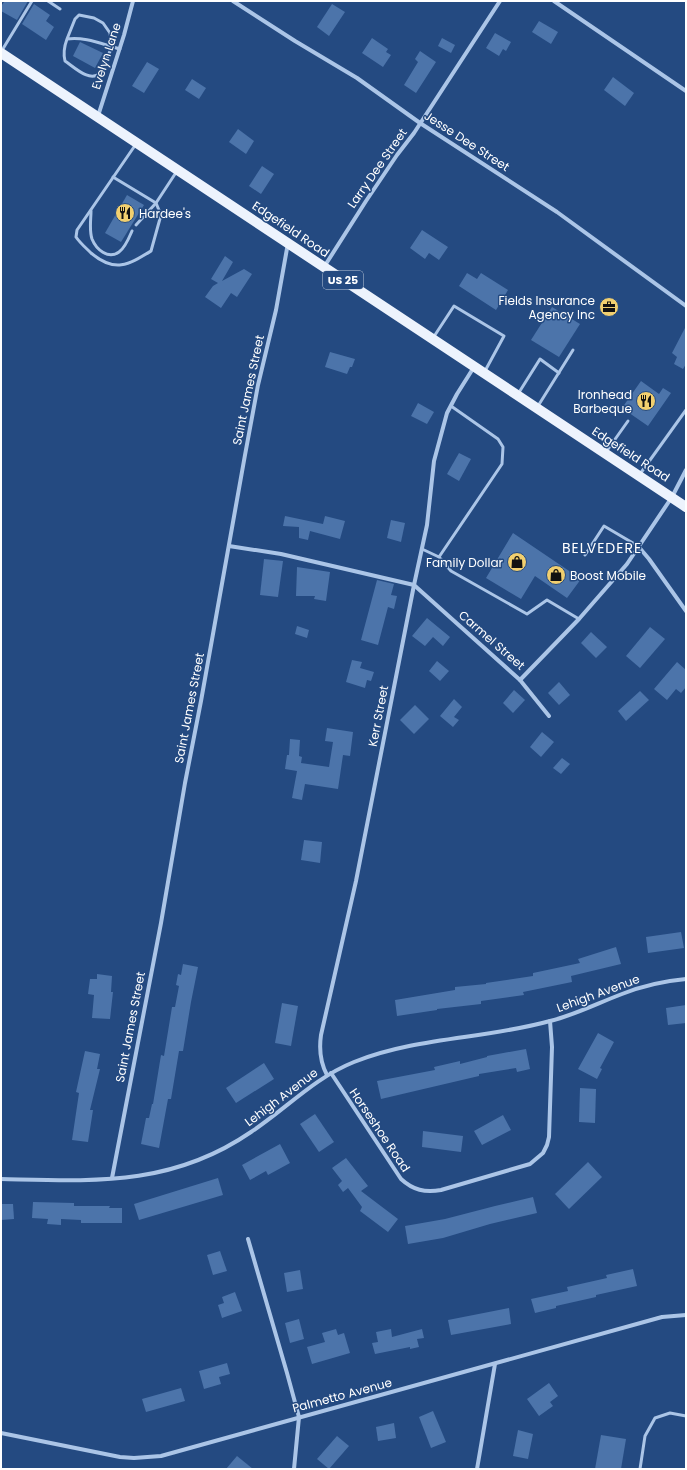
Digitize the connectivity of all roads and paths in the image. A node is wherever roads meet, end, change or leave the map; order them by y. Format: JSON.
{"nodes":[{"id":1,"x":32,"y":1,"type":"edge"},
{"id":2,"x":48,"y":1,"type":"edge"},
{"id":3,"x":133,"y":1,"type":"edge"},
{"id":4,"x":233,"y":1,"type":"edge"},
{"id":5,"x":500,"y":1,"type":"edge"},
{"id":6,"x":554,"y":1,"type":"edge"},
{"id":7,"x":60,"y":9,"type":"dead end"},
{"id":8,"x":67,"y":39,"type":"junction"},
{"id":9,"x":112,"y":47,"type":"junction"},
{"id":10,"x":120,"y":49,"type":"junction"},
{"id":11,"x":1,"y":52,"type":"edge"},
{"id":12,"x":686,"y":91,"type":"edge"},
{"id":13,"x":98,"y":116,"type":"junction"},
{"id":14,"x":420,"y":123,"type":"junction"},
{"id":15,"x":137,"y":142,"type":"junction"},
{"id":16,"x":178,"y":170,"type":"junction"},
{"id":17,"x":114,"y":177,"type":"junction"},
{"id":18,"x":156,"y":203,"type":"junction"},
{"id":19,"x":91,"y":209,"type":"junction"},
{"id":20,"x":136,"y":225,"type":"dead end"},
{"id":21,"x":132,"y":231,"type":"dead end"},
{"id":22,"x":288,"y":243,"type":"junction"},
{"id":23,"x":324,"y":267,"type":"junction"},
{"id":24,"x":686,"y":306,"type":"edge"},
{"id":25,"x":432,"y":339,"type":"junction"},
{"id":26,"x":573,"y":350,"type":"dead end"},
{"id":27,"x":474,"y":366,"type":"junction"},
{"id":28,"x":484,"y":373,"type":"junction"},
{"id":29,"x":559,"y":373,"type":"junction"},
{"id":30,"x":518,"y":395,"type":"junction"},
{"id":31,"x":451,"y":406,"type":"junction"},
{"id":32,"x":537,"y":408,"type":"junction"},
{"id":33,"x":686,"y":410,"type":"edge"},
{"id":34,"x":628,"y":421,"type":"dead end"},
{"id":35,"x":606,"y":454,"type":"junction"},
{"id":36,"x":686,"y":470,"type":"edge"},
{"id":37,"x":639,"y":475,"type":"junction"},
{"id":38,"x":672,"y":497,"type":"junction"},
{"id":39,"x":686,"y":507,"type":"edge"},
{"id":40,"x":229,"y":546,"type":"junction"},
{"id":41,"x":638,"y":546,"type":"junction"},
{"id":42,"x":422,"y":549,"type":"junction"},
{"id":43,"x":585,"y":554,"type":"dead end"},
{"id":44,"x":439,"y":557,"type":"junction"},
{"id":45,"x":414,"y":584,"type":"junction"},
{"id":46,"x":686,"y":611,"type":"edge"},
{"id":47,"x":579,"y":619,"type":"junction"},
{"id":48,"x":520,"y":680,"type":"junction"},
{"id":49,"x":549,"y":716,"type":"dead end"},
{"id":50,"x":686,"y":979,"type":"edge"},
{"id":51,"x":550,"y":1021,"type":"junction"},
{"id":52,"x":329,"y":1074,"type":"junction"},
{"id":53,"x":112,"y":1178,"type":"junction"},
{"id":54,"x":1,"y":1179,"type":"edge"},
{"id":55,"x":248,"y":1240,"type":"dead end"},
{"id":56,"x":686,"y":1315,"type":"edge"},
{"id":57,"x":495,"y":1364,"type":"junction"},
{"id":58,"x":686,"y":1416,"type":"edge"},
{"id":59,"x":299,"y":1417,"type":"junction"},
{"id":60,"x":1,"y":1433,"type":"edge"},
{"id":61,"x":294,"y":1469,"type":"edge"},
{"id":62,"x":477,"y":1469,"type":"edge"},
{"id":63,"x":640,"y":1469,"type":"edge"}],
"edges":[{"from":1,"to":11,"type":"lane"},
{"from":2,"to":7,"type":"lane"},
{"from":3,"to":10,"type":"street","name":"Evelyn Lane"},
{"from":4,"to":14,"type":"street","name":"Jesse Dee Street"},
{"from":5,"to":14,"type":"street","name":"Larry Dee Street"},
{"from":6,"to":12,"type":"street"},
{"from":8,"to":9,"type":"lane"},
{"from":8,"to":9,"type":"lane"},
{"from":8,"to":9,"type":"lane"},
{"from":9,"to":10,"type":"lane"},
{"from":10,"to":13,"type":"street","name":"Evelyn Lane"},
{"from":11,"to":13,"type":"main road","name":"Edgefield Road","number":"US 25"},
{"from":13,"to":15,"type":"main road","name":"Edgefield Road","number":"US 25"},
{"from":14,"to":23,"type":"street","name":"Larry Dee Street"},
{"from":14,"to":24,"type":"street","name":"Jesse Dee Street"},
{"from":15,"to":16,"type":"main road","name":"Edgefield Road","number":"US 25"},
{"from":15,"to":17,"type":"lane"},
{"from":16,"to":18,"type":"lane"},
{"from":16,"to":22,"type":"main road","name":"Edgefield Road","number":"US 25"},
{"from":17,"to":18,"type":"lane"},
{"from":17,"to":19,"type":"lane"},
{"from":18,"to":19,"type":"lane"},
{"from":18,"to":20,"type":"lane"},
{"from":19,"to":21,"type":"lane"},
{"from":22,"to":23,"type":"main road","name":"Edgefield Road","number":"US 25"},
{"from":22,"to":40,"type":"street","name":"Saint James Street"},
{"from":23,"to":25,"type":"main road","name":"Edgefield Road","number":"US 25"},
{"from":25,"to":27,"type":"main road","name":"Edgefield Road","number":"US 25"},
{"from":25,"to":28,"type":"lane"},
{"from":26,"to":29,"type":"lane"},
{"from":27,"to":28,"type":"main road","name":"Edgefield Road","number":"US 25"},
{"from":27,"to":31,"type":"street","name":"Kerr Street"},
{"from":28,"to":30,"type":"main road","name":"Edgefield Road","number":"US 25"},
{"from":29,"to":30,"type":"lane"},
{"from":29,"to":32,"type":"lane"},
{"from":30,"to":32,"type":"main road","name":"Edgefield Road","number":"US 25"},
{"from":31,"to":42,"type":"street","name":"Kerr Street"},
{"from":31,"to":44,"type":"lane"},
{"from":32,"to":35,"type":"main road","name":"Edgefield Road","number":"US 25"},
{"from":33,"to":37,"type":"lane"},
{"from":34,"to":35,"type":"lane"},
{"from":35,"to":37,"type":"main road","name":"Edgefield Road","number":"US 25"},
{"from":36,"to":38,"type":"street","name":"Carmel Street"},
{"from":37,"to":38,"type":"main road","name":"Edgefield Road","number":"US 25"},
{"from":38,"to":39,"type":"main road","name":"Edgefield Road","number":"US 25"},
{"from":38,"to":41,"type":"street","name":"Carmel Street"},
{"from":40,"to":45,"type":"street","name":"Carmel Street"},
{"from":40,"to":53,"type":"street","name":"Saint James Street"},
{"from":41,"to":43,"type":"lane"},
{"from":41,"to":46,"type":"street"},
{"from":41,"to":47,"type":"street","name":"Carmel Street"},
{"from":42,"to":44,"type":"lane"},
{"from":42,"to":45,"type":"street","name":"Kerr Street"},
{"from":44,"to":47,"type":"lane"},
{"from":45,"to":48,"type":"street","name":"Carmel Street"},
{"from":45,"to":52,"type":"street","name":"Kerr Street"},
{"from":47,"to":48,"type":"street","name":"Carmel Street"},
{"from":48,"to":49,"type":"street"},
{"from":50,"to":51,"type":"street","name":"Lehigh Avenue"},
{"from":51,"to":52,"type":"street","name":"Lehigh Avenue"},
{"from":51,"to":52,"type":"street","name":"Horseshoe Road"},
{"from":52,"to":53,"type":"street","name":"Lehigh Avenue"},
{"from":53,"to":54,"type":"street","name":"Lehigh Avenue"},
{"from":55,"to":59,"type":"street"},
{"from":56,"to":57,"type":"street","name":"Palmetto Avenue"},
{"from":57,"to":59,"type":"street","name":"Palmetto Avenue"},
{"from":57,"to":62,"type":"street"},
{"from":58,"to":63,"type":"lane"},
{"from":59,"to":60,"type":"street","name":"Palmetto Avenue"},
{"from":59,"to":61,"type":"street"}]}
